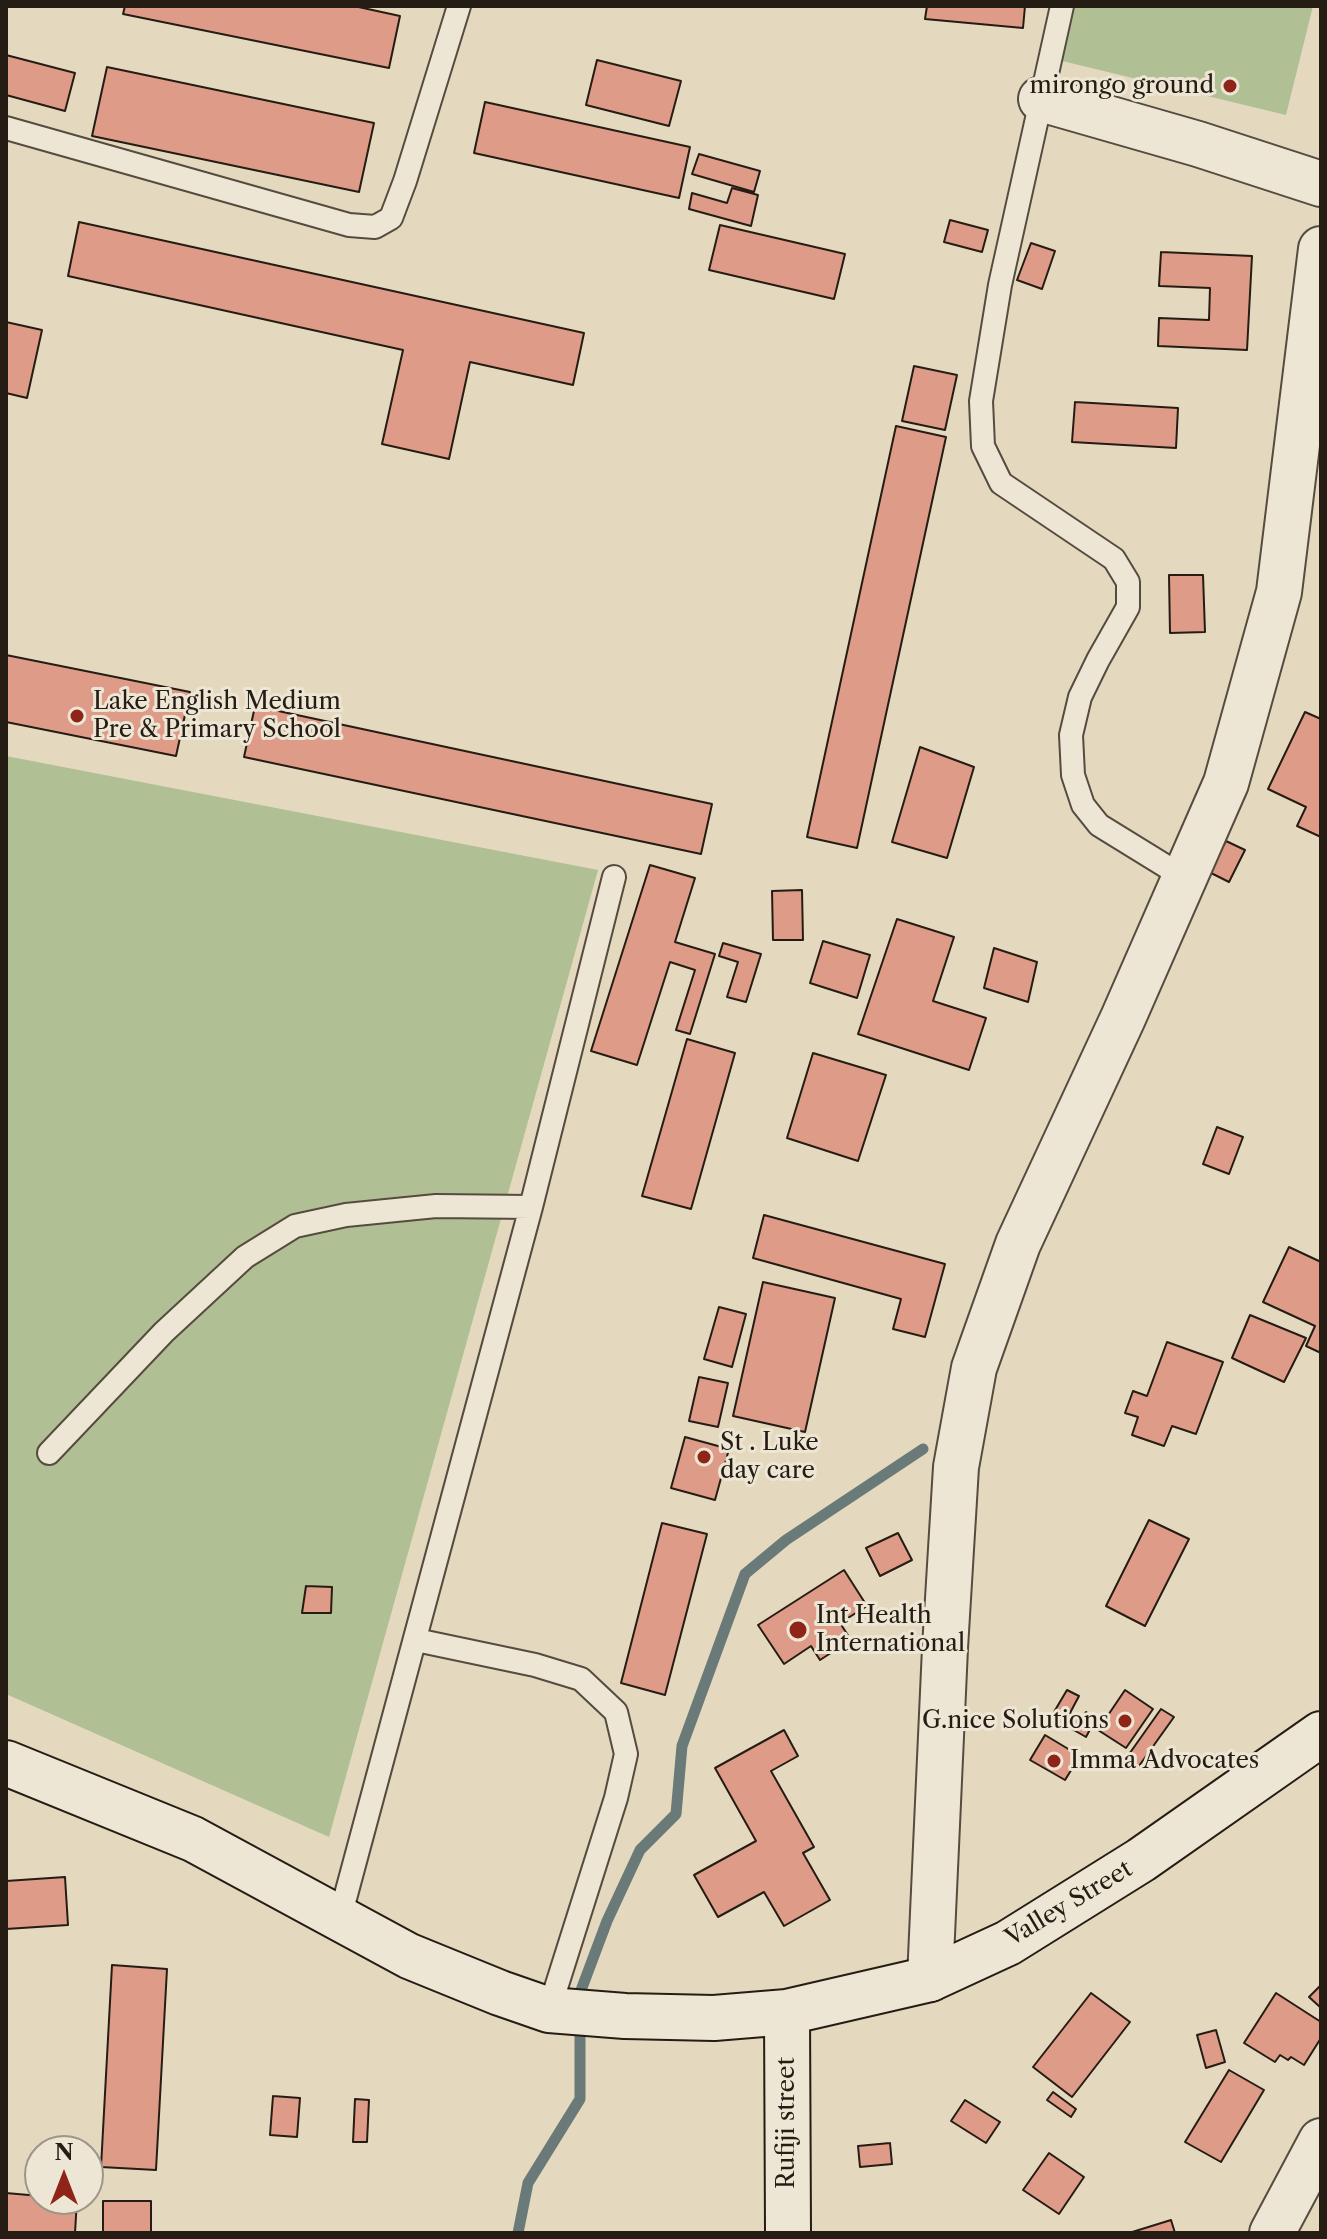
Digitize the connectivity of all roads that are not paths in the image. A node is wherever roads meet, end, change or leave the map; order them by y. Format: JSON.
{"nodes":[{"id":1,"x":459,"y":6,"type":"edge"},
{"id":2,"x":1062,"y":6,"type":"edge"},
{"id":3,"x":1041,"y":99,"type":"junction"},
{"id":4,"x":6,"y":128,"type":"edge"},
{"id":5,"x":1321,"y":184,"type":"edge"},
{"id":6,"x":1321,"y":249,"type":"edge"},
{"id":7,"x":614,"y":877,"type":"dead end"},
{"id":8,"x":1185,"y":878,"type":"junction"},
{"id":9,"x":531,"y":1207,"type":"junction"},
{"id":10,"x":49,"y":1453,"type":"dead end"},
{"id":11,"x":416,"y":1640,"type":"junction"},
{"id":12,"x":1321,"y":1734,"type":"edge"},
{"id":13,"x":6,"y":1763,"type":"edge"},
{"id":14,"x":340,"y":1917,"type":"junction"},
{"id":15,"x":930,"y":1979,"type":"junction"},
{"id":16,"x":549,"y":2010,"type":"junction"},
{"id":17,"x":787,"y":2012,"type":"junction"},
{"id":18,"x":1321,"y":2141,"type":"edge"},
{"id":19,"x":788,"y":2233,"type":"edge"},
{"id":20,"x":1272,"y":2233,"type":"edge"}],
"edges":[{"from":1,"to":4,"type":"lane"},
{"from":2,"to":3,"type":"lane"},
{"from":3,"to":5,"type":"street"},
{"from":3,"to":8,"type":"lane"},
{"from":6,"to":8,"type":"street"},
{"from":7,"to":9,"type":"lane"},
{"from":8,"to":15,"type":"street"},
{"from":9,"to":10,"type":"lane"},
{"from":9,"to":11,"type":"lane"},
{"from":11,"to":14,"type":"lane"},
{"from":11,"to":16,"type":"lane"},
{"from":12,"to":15,"type":"street","name":"Valley Street"},
{"from":13,"to":14,"type":"street","name":"Valley Street"},
{"from":14,"to":16,"type":"street","name":"Valley Street"},
{"from":15,"to":17,"type":"street","name":"Valley Street"},
{"from":16,"to":17,"type":"street","name":"Valley Street"},
{"from":17,"to":19,"type":"street","name":"Rufiji street"},
{"from":18,"to":20,"type":"street"}]}
